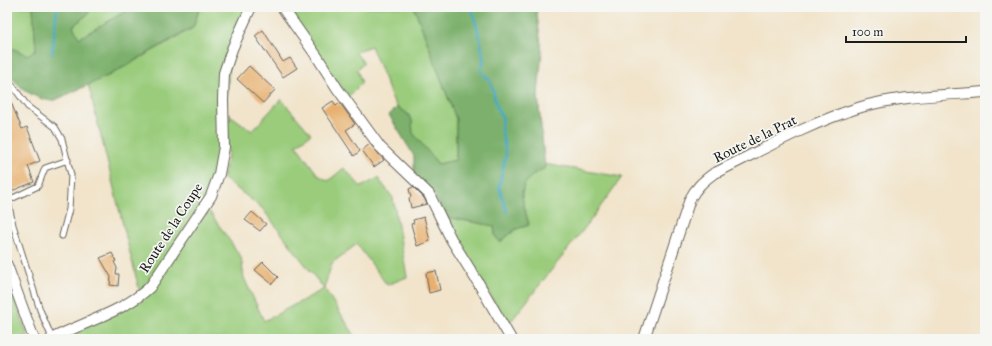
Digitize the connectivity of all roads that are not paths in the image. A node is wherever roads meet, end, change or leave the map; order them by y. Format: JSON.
{"nodes":[{"id":1,"x":251,"y":7,"type":"edge"},
{"id":2,"x":282,"y":7,"type":"edge"},
{"id":3,"x":7,"y":78,"type":"edge"},
{"id":4,"x":985,"y":92,"type":"edge"},
{"id":5,"x":68,"y":160,"type":"junction"},
{"id":6,"x":8,"y":198,"type":"edge"},
{"id":7,"x":62,"y":236,"type":"dead end"},
{"id":8,"x":7,"y":265,"type":"edge"},
{"id":9,"x":34,"y":339,"type":"edge"},
{"id":10,"x":52,"y":339,"type":"edge"},
{"id":11,"x":511,"y":339,"type":"edge"},
{"id":12,"x":644,"y":339,"type":"edge"}],
"edges":[{"from":1,"to":10,"type":"street","name":"Route de la Coupe"},
{"from":2,"to":11,"type":"street"},
{"from":3,"to":5,"type":"lane"},
{"from":4,"to":12,"type":"street","name":"Route de la Prat"},
{"from":5,"to":6,"type":"lane"},
{"from":5,"to":7,"type":"lane"},
{"from":6,"to":10,"type":"lane"},
{"from":8,"to":9,"type":"street"}]}
